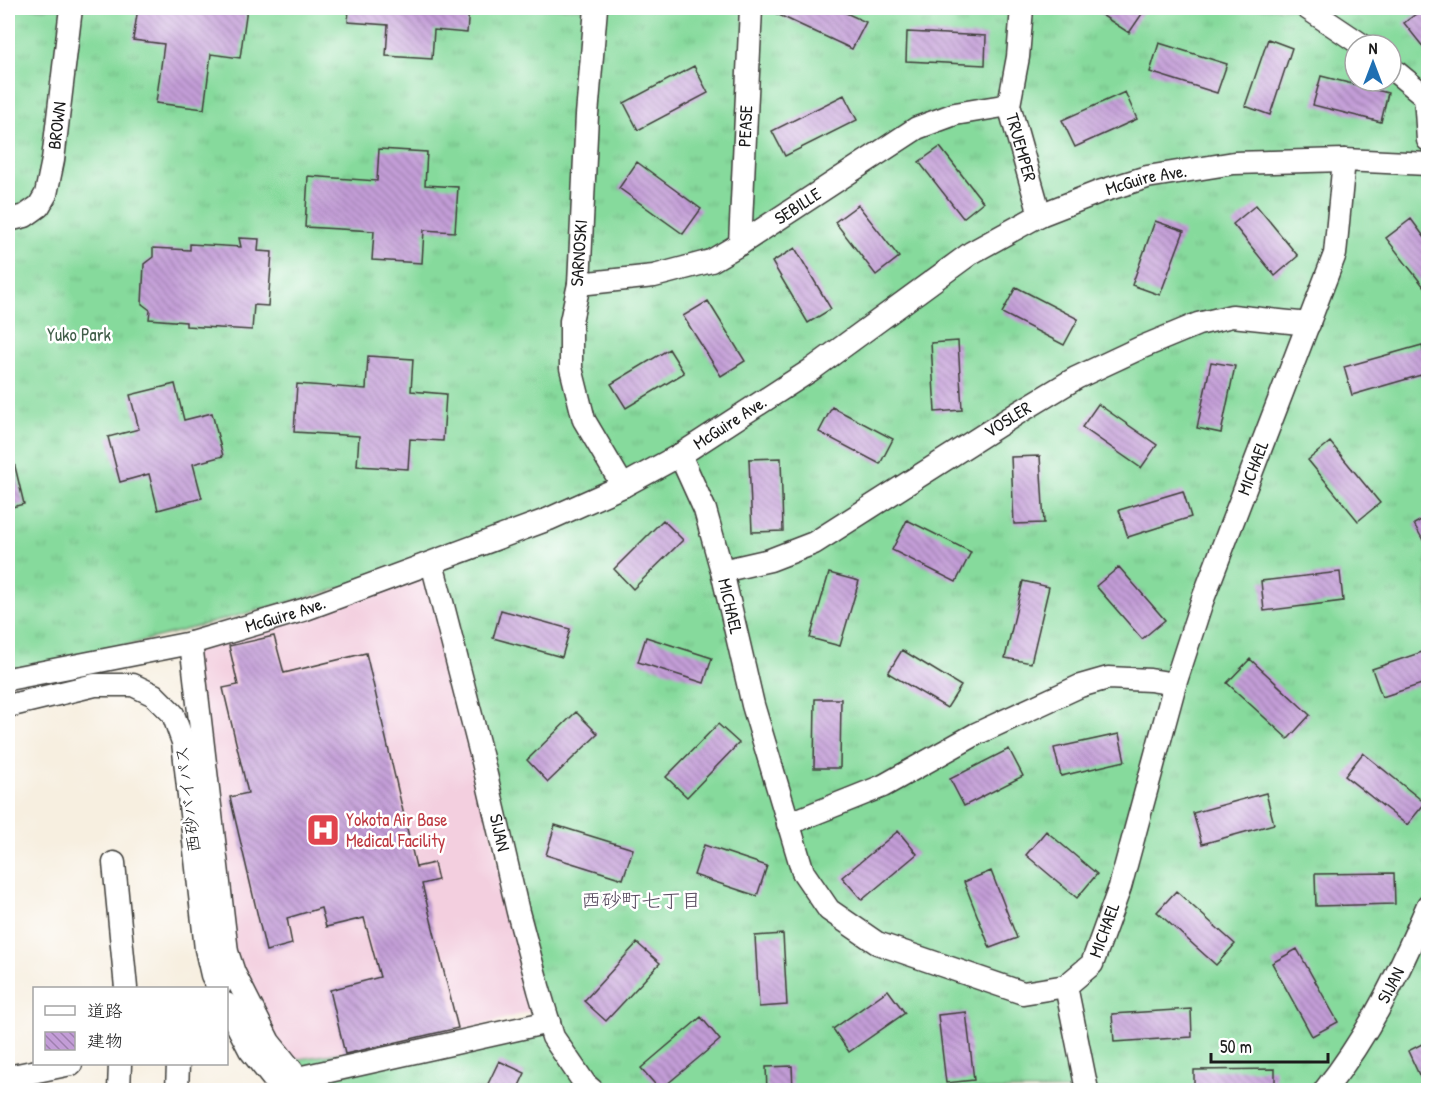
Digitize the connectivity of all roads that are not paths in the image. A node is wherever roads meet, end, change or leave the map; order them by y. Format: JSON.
{"nodes":[{"id":1,"x":71,"y":8,"type":"edge"},
{"id":2,"x":596,"y":8,"type":"edge"},
{"id":3,"x":751,"y":8,"type":"edge"},
{"id":4,"x":1022,"y":8,"type":"edge"},
{"id":5,"x":1307,"y":8,"type":"edge"},
{"id":6,"x":1344,"y":33,"type":"edge"},
{"id":7,"x":1403,"y":78,"type":"edge"},
{"id":8,"x":1009,"y":105,"type":"junction"},
{"id":9,"x":1428,"y":140,"type":"edge"},
{"id":10,"x":1344,"y":160,"type":"junction"},
{"id":11,"x":1428,"y":165,"type":"edge"},
{"id":12,"x":1040,"y":215,"type":"junction"},
{"id":13,"x":8,"y":220,"type":"edge"},
{"id":14,"x":740,"y":244,"type":"junction"},
{"id":15,"x":579,"y":284,"type":"junction"},
{"id":16,"x":1309,"y":324,"type":"junction"},
{"id":17,"x":680,"y":455,"type":"junction"},
{"id":18,"x":623,"y":486,"type":"junction"},
{"id":19,"x":432,"y":563,"type":"junction"},
{"id":20,"x":722,"y":571,"type":"junction"},
{"id":21,"x":191,"y":643,"type":"junction"},
{"id":22,"x":8,"y":679,"type":"edge"},
{"id":23,"x":1175,"y":684,"type":"junction"},
{"id":24,"x":8,"y":706,"type":"edge"},
{"id":25,"x":788,"y":824,"type":"junction"},
{"id":26,"x":114,"y":863,"type":"dead end"},
{"id":27,"x":1428,"y":905,"type":"edge"},
{"id":28,"x":1066,"y":986,"type":"junction"},
{"id":29,"x":126,"y":987,"type":"edge"},
{"id":30,"x":218,"y":987,"type":"edge"},
{"id":31,"x":228,"y":1012,"type":"edge"},
{"id":32,"x":549,"y":1022,"type":"junction"},
{"id":33,"x":232,"y":1029,"type":"edge"},
{"id":34,"x":66,"y":1065,"type":"edge"},
{"id":35,"x":120,"y":1065,"type":"edge"},
{"id":36,"x":178,"y":1065,"type":"edge"},
{"id":37,"x":8,"y":1077,"type":"edge"},
{"id":38,"x":277,"y":1088,"type":"edge"},
{"id":39,"x":119,"y":1090,"type":"edge"},
{"id":40,"x":177,"y":1090,"type":"edge"},
{"id":41,"x":592,"y":1090,"type":"edge"},
{"id":42,"x":1087,"y":1090,"type":"edge"},
{"id":43,"x":1324,"y":1090,"type":"edge"}],
"edges":[{"from":1,"to":13,"type":"street","name":"BROWN"},
{"from":2,"to":15,"type":"street","name":"SARNOSKI"},
{"from":3,"to":14,"type":"street","name":"PEASE"},
{"from":4,"to":8,"type":"street","name":"TRUEMPER"},
{"from":5,"to":6,"type":"street"},
{"from":7,"to":9,"type":"street"},
{"from":8,"to":12,"type":"street","name":"TRUEMPER"},
{"from":8,"to":14,"type":"street","name":"SEBILLE"},
{"from":10,"to":11,"type":"street","name":"McGuire Ave."},
{"from":10,"to":12,"type":"street","name":"McGuire Ave."},
{"from":10,"to":16,"type":"street","name":"MICHAEL"},
{"from":12,"to":17,"type":"street","name":"McGuire Ave."},
{"from":14,"to":15,"type":"street","name":"SEBILLE"},
{"from":15,"to":18,"type":"street","name":"SARNOSKI"},
{"from":16,"to":20,"type":"street","name":"VOSLER"},
{"from":16,"to":23,"type":"street","name":"MICHAEL"},
{"from":17,"to":18,"type":"street","name":"McGuire Ave."},
{"from":17,"to":20,"type":"street","name":"MICHAEL"},
{"from":18,"to":19,"type":"street","name":"McGuire Ave."},
{"from":19,"to":21,"type":"street","name":"McGuire Ave."},
{"from":19,"to":32,"type":"street","name":"SIJAN"},
{"from":20,"to":25,"type":"street","name":"MICHAEL"},
{"from":21,"to":22,"type":"street","name":"McGuire Ave."},
{"from":21,"to":32,"type":"street"},
{"from":23,"to":25,"type":"street"},
{"from":23,"to":28,"type":"street","name":"MICHAEL"},
{"from":24,"to":30,"type":"street","name":"西砂バイパス"},
{"from":25,"to":28,"type":"street","name":"MICHAEL"},
{"from":26,"to":29,"type":"street"},
{"from":27,"to":43,"type":"street","name":"SIJAN"},
{"from":28,"to":42,"type":"street"},
{"from":31,"to":33,"type":"street"},
{"from":32,"to":41,"type":"street","name":"SIJAN"},
{"from":33,"to":38,"type":"street"},
{"from":34,"to":37,"type":"street"},
{"from":35,"to":39,"type":"street"},
{"from":36,"to":40,"type":"street"}]}
